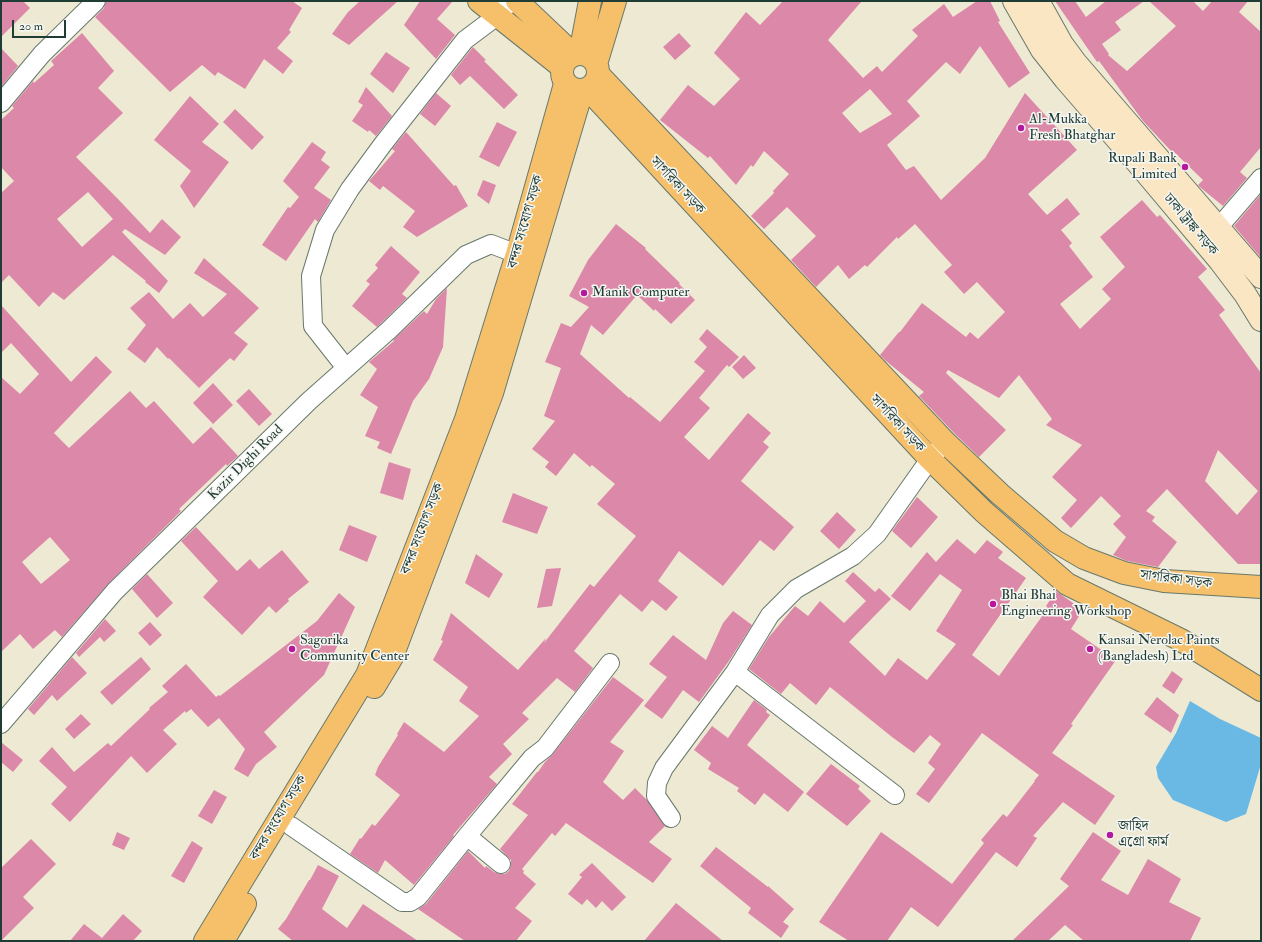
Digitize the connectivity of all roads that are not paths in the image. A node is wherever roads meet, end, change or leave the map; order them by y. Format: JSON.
{"nodes":[{"id":1,"x":96,"y":1,"type":"edge"},
{"id":2,"x":479,"y":1,"type":"edge"},
{"id":3,"x":517,"y":1,"type":"edge"},
{"id":4,"x":590,"y":1,"type":"edge"},
{"id":5,"x":614,"y":1,"type":"edge"},
{"id":6,"x":1014,"y":1,"type":"edge"},
{"id":7,"x":1038,"y":1,"type":"edge"},
{"id":8,"x":504,"y":9,"type":"edge"},
{"id":9,"x":581,"y":72,"type":"junction"},
{"id":10,"x":1,"y":103,"type":"edge"},
{"id":11,"x":1261,"y":178,"type":"edge"},
{"id":12,"x":1218,"y":228,"type":"junction"},
{"id":13,"x":517,"y":254,"type":"junction"},
{"id":14,"x":1261,"y":278,"type":"edge"},
{"id":15,"x":1261,"y":320,"type":"edge"},
{"id":16,"x":346,"y":368,"type":"junction"},
{"id":17,"x":945,"y":442,"type":"junction"},
{"id":18,"x":930,"y":460,"type":"junction"},
{"id":19,"x":1261,"y":587,"type":"edge"},
{"id":20,"x":610,"y":663,"type":"dead end"},
{"id":21,"x":736,"y":672,"type":"junction"},
{"id":22,"x":1261,"y":690,"type":"edge"},
{"id":23,"x":1,"y":724,"type":"edge"},
{"id":24,"x":895,"y":795,"type":"dead end"},
{"id":25,"x":671,"y":818,"type":"dead end"},
{"id":26,"x":291,"y":826,"type":"junction"},
{"id":27,"x":467,"y":836,"type":"junction"},
{"id":28,"x":501,"y":864,"type":"dead end"},
{"id":29,"x":205,"y":941,"type":"edge"},
{"id":30,"x":223,"y":941,"type":"edge"}],
"edges":[{"from":1,"to":10,"type":"street"},
{"from":2,"to":8,"type":"main road"},
{"from":3,"to":9,"type":"main road","name":"সাগরিকা সড়ক"},
{"from":4,"to":9,"type":"main road","name":"বন্দর সংযোগ সড়ক"},
{"from":5,"to":9,"type":"main road","name":"বন্দর সংযোগ সড়ক"},
{"from":6,"to":15,"type":"main road","name":"ঢাকা ট্রাঙ্ক সড়ক"},
{"from":7,"to":12,"type":"main road","name":"ঢাকা ট্রাঙ্ক সড়ক"},
{"from":8,"to":9,"type":"main road"},
{"from":8,"to":16,"type":"street"},
{"from":9,"to":13,"type":"main road","name":"বন্দর সংযোগ সড়ক"},
{"from":9,"to":17,"type":"main road","name":"সাগরিকা সড়ক"},
{"from":9,"to":18,"type":"main road","name":"সাগরিকা সড়ক"},
{"from":9,"to":26,"type":"main road","name":"বন্দর সংযোগ সড়ক"},
{"from":11,"to":12,"type":"street"},
{"from":12,"to":14,"type":"main road","name":"ঢাকা ট্রাঙ্ক সড়ক"},
{"from":13,"to":16,"type":"street","name":"Kazir Dighi Road"},
{"from":13,"to":29,"type":"main road","name":"বন্দর সংযোগ সড়ক"},
{"from":16,"to":23,"type":"street","name":"Kazir Dighi Road"},
{"from":17,"to":18,"type":"street"},
{"from":17,"to":19,"type":"main road","name":"সাগরিকা সড়ক"},
{"from":18,"to":21,"type":"street"},
{"from":18,"to":22,"type":"main road","name":"সাগরিকা সড়ক"},
{"from":20,"to":27,"type":"street"},
{"from":21,"to":24,"type":"street"},
{"from":21,"to":25,"type":"street"},
{"from":26,"to":27,"type":"street"},
{"from":26,"to":30,"type":"main road","name":"বন্দর সংযোগ সড়ক"},
{"from":27,"to":28,"type":"street"}]}
